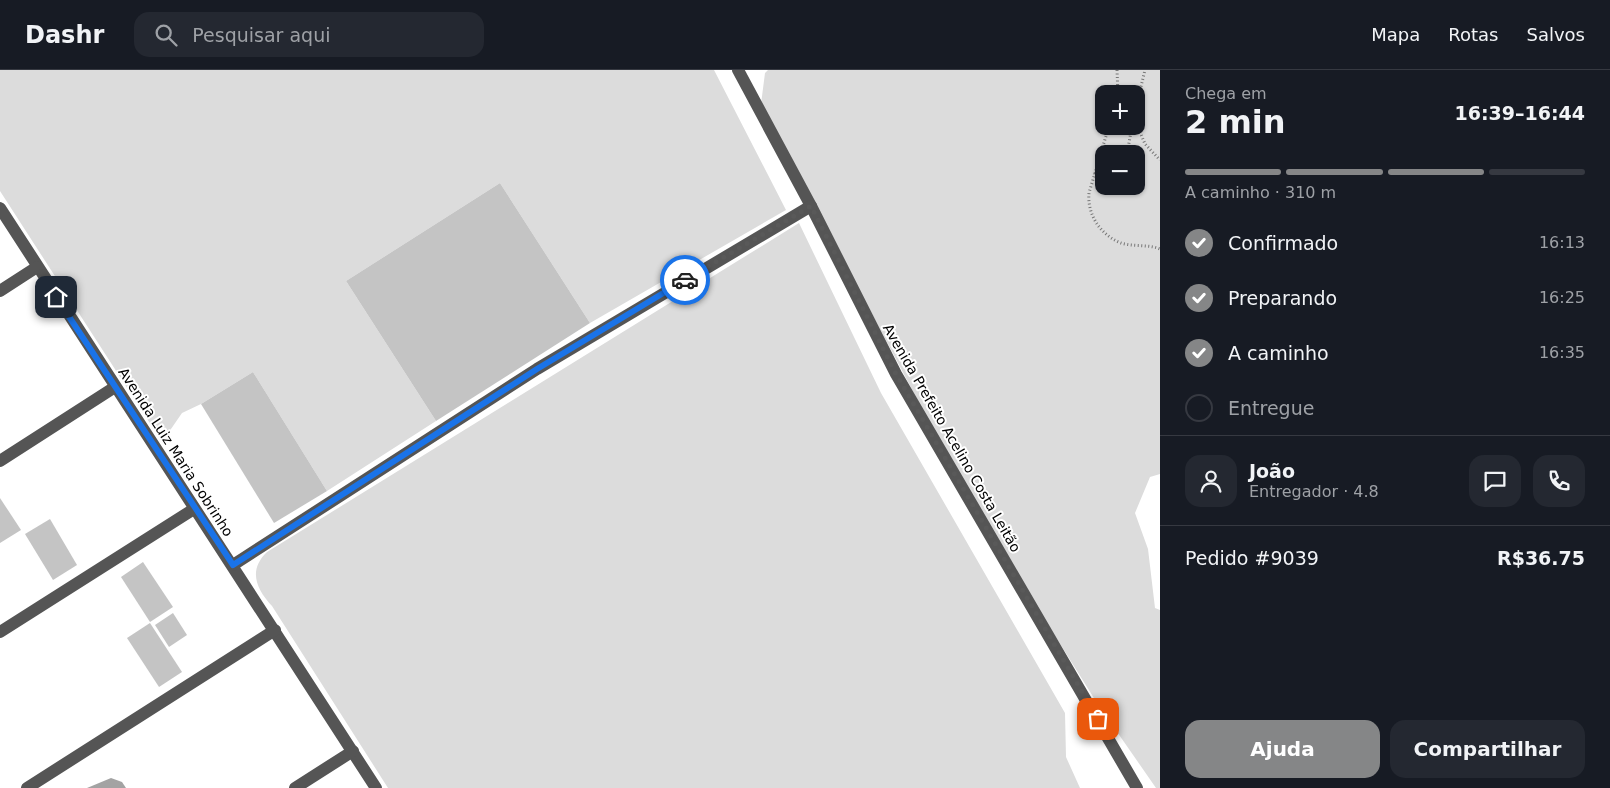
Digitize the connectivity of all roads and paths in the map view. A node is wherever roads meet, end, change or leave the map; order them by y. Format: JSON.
{"nodes":[{"id":1,"x":738,"y":70,"type":"edge"},
{"id":2,"x":1117,"y":70,"type":"edge"},
{"id":3,"x":1145,"y":70,"type":"edge"},
{"id":4,"x":1118,"y":85,"type":"edge"},
{"id":5,"x":1141,"y":85,"type":"edge"},
{"id":6,"x":1106,"y":135,"type":"edge"},
{"id":7,"x":1141,"y":135,"type":"edge"},
{"id":8,"x":1160,"y":160,"type":"edge"},
{"id":9,"x":1094,"y":173,"type":"joint"},
{"id":10,"x":811,"y":206,"type":"junction"},
{"id":11,"x":0,"y":208,"type":"edge"},
{"id":12,"x":1160,"y":249,"type":"edge"},
{"id":13,"x":36,"y":267,"type":"junction"},
{"id":14,"x":0,"y":291,"type":"edge"},
{"id":15,"x":115,"y":387,"type":"junction"},
{"id":16,"x":0,"y":461,"type":"edge"},
{"id":17,"x":194,"y":508,"type":"junction"},
{"id":18,"x":233,"y":565,"type":"junction"},
{"id":19,"x":275,"y":630,"type":"junction"},
{"id":20,"x":0,"y":632,"type":"edge"},
{"id":21,"x":353,"y":752,"type":"junction"},
{"id":22,"x":26,"y":788,"type":"edge"},
{"id":23,"x":295,"y":788,"type":"edge"},
{"id":24,"x":376,"y":788,"type":"edge"},
{"id":25,"x":1137,"y":788,"type":"edge"}],
"edges":[{"from":1,"to":10,"type":"street","name":"Avenida Prefeito Acelino Costa Leitão"},
{"from":2,"to":4,"type":"path"},
{"from":3,"to":5,"type":"path"},
{"from":6,"to":9,"type":"path"},
{"from":7,"to":8,"type":"path"},
{"from":9,"to":12,"type":"path"},
{"from":10,"to":18,"type":"street"},
{"from":10,"to":25,"type":"street","name":"Avenida Prefeito Acelino Costa Leitão"},
{"from":11,"to":13,"type":"street","name":"Avenida Luiz Maria Sobrinho"},
{"from":13,"to":14,"type":"street"},
{"from":13,"to":15,"type":"street","name":"Avenida Luiz Maria Sobrinho"},
{"from":15,"to":16,"type":"street"},
{"from":15,"to":17,"type":"street","name":"Avenida Luiz Maria Sobrinho"},
{"from":17,"to":18,"type":"street","name":"Avenida Luiz Maria Sobrinho"},
{"from":17,"to":20,"type":"street"},
{"from":18,"to":19,"type":"street","name":"Avenida Luiz Maria Sobrinho"},
{"from":19,"to":21,"type":"street","name":"Avenida Luiz Maria Sobrinho"},
{"from":19,"to":22,"type":"street"},
{"from":21,"to":23,"type":"street"},
{"from":21,"to":24,"type":"street","name":"Avenida Luiz Maria Sobrinho"}]}
